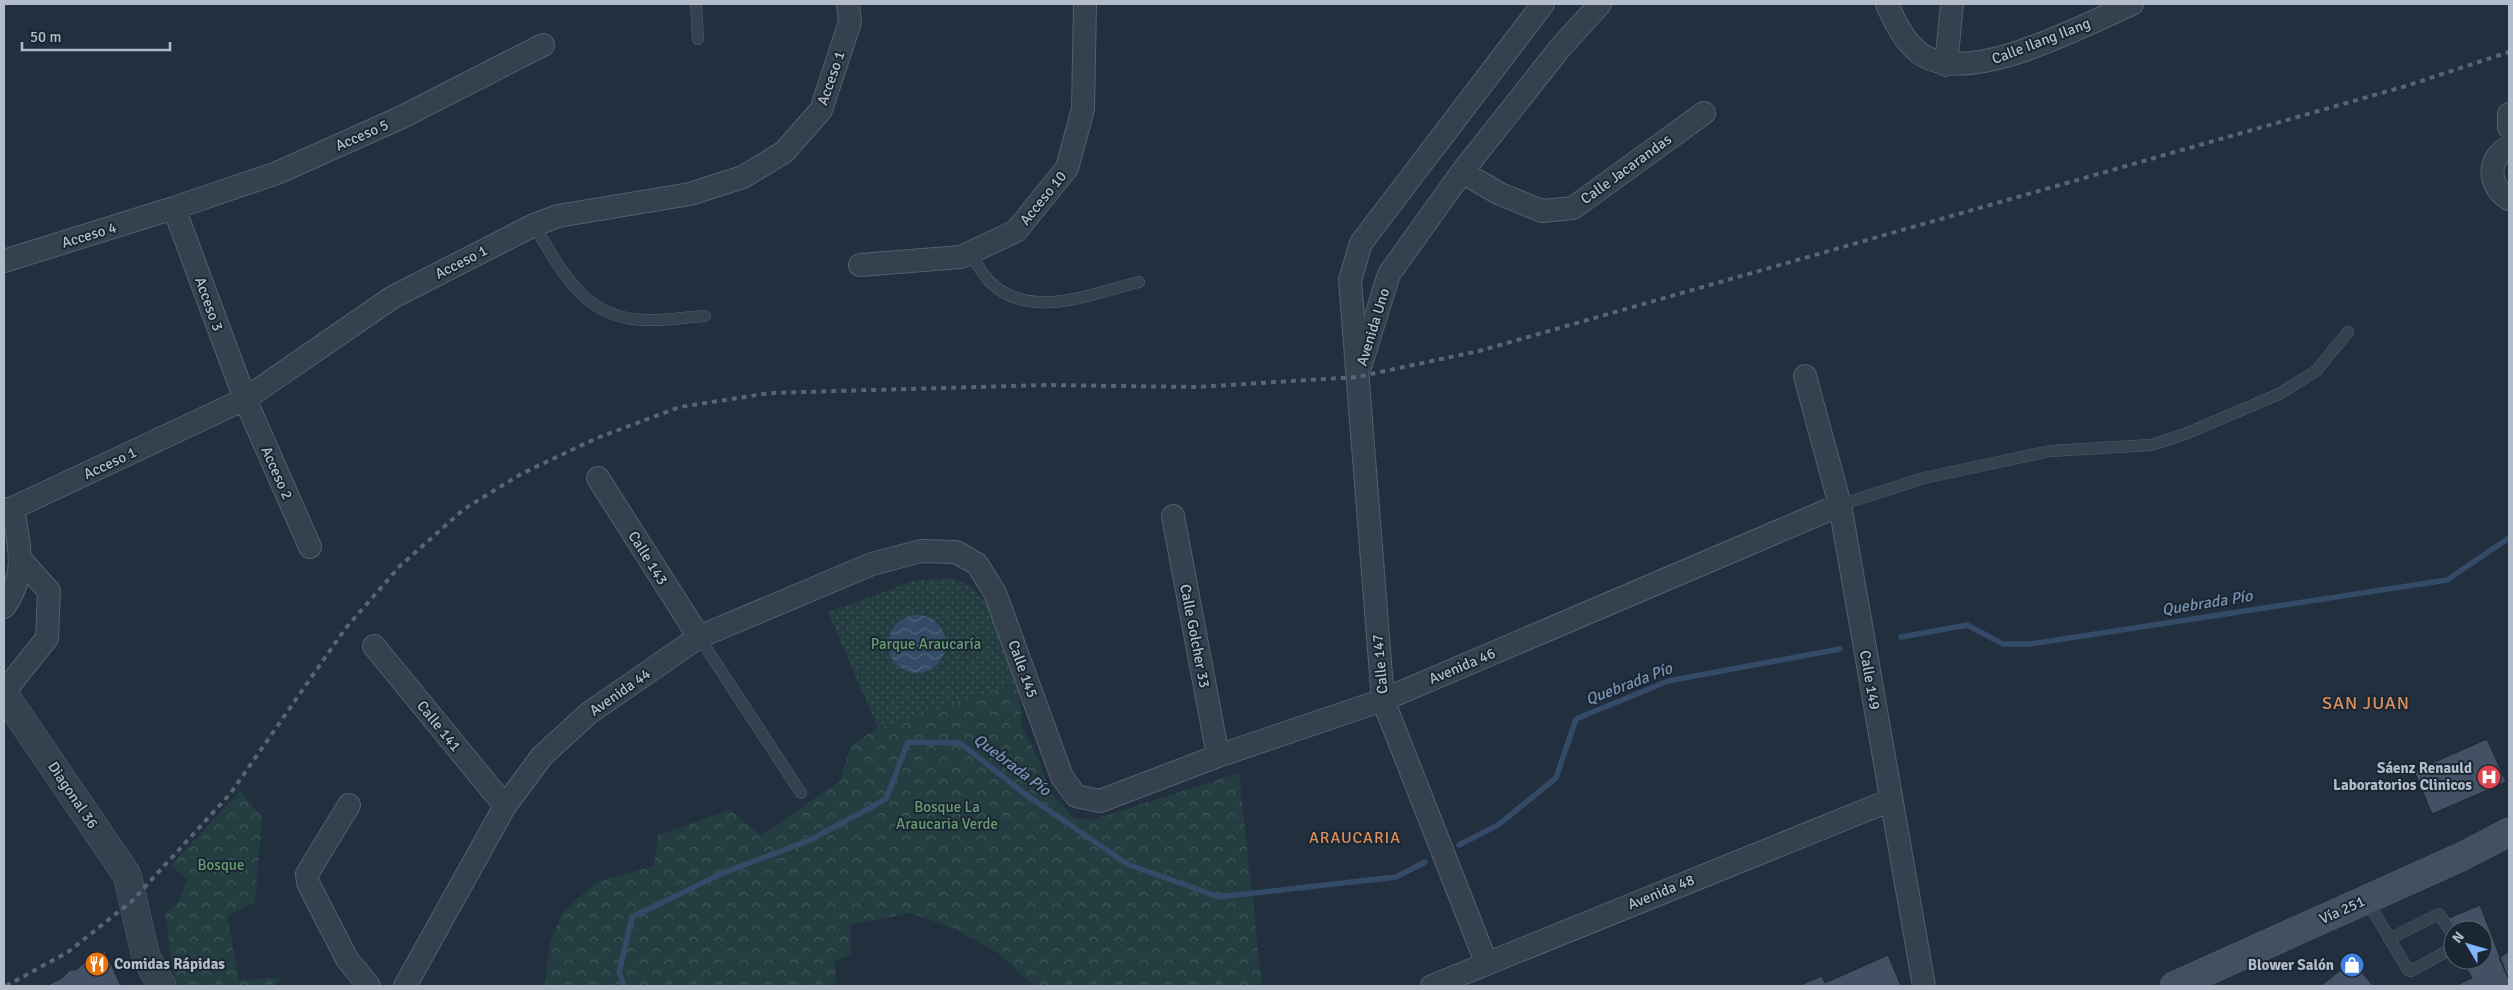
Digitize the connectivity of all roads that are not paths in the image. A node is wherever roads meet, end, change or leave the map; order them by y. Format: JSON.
{"nodes":[{"id":1,"x":696,"y":4,"type":"edge"},
{"id":2,"x":848,"y":4,"type":"edge"},
{"id":3,"x":1085,"y":4,"type":"edge"},
{"id":4,"x":1542,"y":4,"type":"edge"},
{"id":5,"x":1887,"y":4,"type":"edge"},
{"id":6,"x":1952,"y":4,"type":"edge"},
{"id":7,"x":2132,"y":4,"type":"edge"},
{"id":8,"x":1596,"y":5,"type":"edge"},
{"id":9,"x":698,"y":39,"type":"dead end"},
{"id":10,"x":543,"y":45,"type":"dead end"},
{"id":11,"x":1946,"y":65,"type":"junction"},
{"id":12,"x":1704,"y":113,"type":"dead end"},
{"id":13,"x":2509,"y":114,"type":"edge"},
{"id":14,"x":2509,"y":127,"type":"edge"},
{"id":15,"x":2509,"y":147,"type":"edge"},
{"id":16,"x":1462,"y":172,"type":"junction"},
{"id":17,"x":2509,"y":199,"type":"edge"},
{"id":18,"x":174,"y":208,"type":"junction"},
{"id":19,"x":534,"y":225,"type":"junction"},
{"id":20,"x":969,"y":253,"type":"junction"},
{"id":21,"x":4,"y":260,"type":"edge"},
{"id":22,"x":860,"y":265,"type":"dead end"},
{"id":23,"x":1139,"y":282,"type":"dead end"},
{"id":24,"x":705,"y":316,"type":"dead end"},
{"id":25,"x":2348,"y":332,"type":"dead end"},
{"id":26,"x":1805,"y":376,"type":"dead end"},
{"id":27,"x":1357,"y":377,"type":"junction"},
{"id":28,"x":245,"y":399,"type":"junction"},
{"id":29,"x":598,"y":478,"type":"dead end"},
{"id":30,"x":1840,"y":505,"type":"junction"},
{"id":31,"x":8,"y":509,"type":"edge"},
{"id":32,"x":1173,"y":516,"type":"dead end"},
{"id":33,"x":310,"y":548,"type":"dead end"},
{"id":34,"x":956,"y":552,"type":"joint"},
{"id":35,"x":22,"y":561,"type":"junction"},
{"id":36,"x":4,"y":607,"type":"edge"},
{"id":37,"x":699,"y":637,"type":"junction"},
{"id":38,"x":374,"y":646,"type":"dead end"},
{"id":39,"x":4,"y":693,"type":"edge"},
{"id":40,"x":1383,"y":700,"type":"junction"},
{"id":41,"x":1218,"y":756,"type":"junction"},
{"id":42,"x":801,"y":793,"type":"dead end"},
{"id":43,"x":1076,"y":796,"type":"joint"},
{"id":44,"x":1891,"y":800,"type":"junction"},
{"id":45,"x":349,"y":805,"type":"dead end"},
{"id":46,"x":505,"y":806,"type":"junction"},
{"id":47,"x":2509,"y":832,"type":"edge"},
{"id":48,"x":2509,"y":837,"type":"edge"},
{"id":49,"x":2461,"y":857,"type":"junction"},
{"id":50,"x":2366,"y":899,"type":"junction"},
{"id":51,"x":2443,"y":920,"type":"edge"},
{"id":52,"x":2389,"y":939,"type":"junction"},
{"id":53,"x":2443,"y":954,"type":"edge"},
{"id":54,"x":1486,"y":962,"type":"junction"},
{"id":55,"x":162,"y":986,"type":"edge"},
{"id":56,"x":369,"y":986,"type":"edge"},
{"id":57,"x":405,"y":986,"type":"edge"},
{"id":58,"x":1432,"y":986,"type":"edge"},
{"id":59,"x":1924,"y":986,"type":"edge"},
{"id":60,"x":2174,"y":986,"type":"edge"}],
"edges":[{"from":1,"to":9,"type":"lane"},
{"from":2,"to":19,"type":"street","name":"Acceso 1"},
{"from":3,"to":20,"type":"street","name":"Acceso 10"},
{"from":4,"to":27,"type":"street","name":"Avenida Uno"},
{"from":5,"to":11,"type":"street","name":"Calle Ilang Ilang"},
{"from":6,"to":11,"type":"street"},
{"from":7,"to":11,"type":"street","name":"Calle Ilang Ilang"},
{"from":8,"to":16,"type":"street","name":"Avenida Uno"},
{"from":10,"to":18,"type":"street","name":"Acceso 5"},
{"from":12,"to":16,"type":"street","name":"Calle Jacarandas"},
{"from":13,"to":14,"type":"street"},
{"from":15,"to":17,"type":"street"},
{"from":16,"to":27,"type":"street","name":"Avenida Uno"},
{"from":18,"to":21,"type":"street","name":"Acceso 4"},
{"from":18,"to":28,"type":"street","name":"Acceso 3"},
{"from":19,"to":24,"type":"lane"},
{"from":19,"to":28,"type":"street","name":"Acceso 1"},
{"from":20,"to":22,"type":"street","name":"Acceso 10"},
{"from":20,"to":23,"type":"lane"},
{"from":25,"to":30,"type":"lane"},
{"from":26,"to":30,"type":"street","name":"Calle 149"},
{"from":27,"to":40,"type":"street","name":"Calle 147"},
{"from":28,"to":31,"type":"street","name":"Acceso 1"},
{"from":28,"to":33,"type":"street","name":"Acceso 2"},
{"from":29,"to":37,"type":"street","name":"Calle 143"},
{"from":30,"to":40,"type":"street","name":"Avenida 46"},
{"from":30,"to":44,"type":"street","name":"Calle 149"},
{"from":31,"to":35,"type":"street","name":"Acceso 1"},
{"from":32,"to":41,"type":"street","name":"Calle Golcher 33"},
{"from":34,"to":37,"type":"street","name":"Avenida 44"},
{"from":34,"to":43,"type":"street","name":"Calle 145"},
{"from":35,"to":36,"type":"street","name":"Acceso 1"},
{"from":35,"to":39,"type":"street"},
{"from":37,"to":42,"type":"lane"},
{"from":37,"to":46,"type":"street","name":"Avenida 44"},
{"from":38,"to":46,"type":"street","name":"Calle 141"},
{"from":39,"to":55,"type":"street","name":"Diagonal 36"},
{"from":40,"to":41,"type":"street","name":"Avenida 46"},
{"from":40,"to":54,"type":"street","name":"Calle 147"},
{"from":41,"to":43,"type":"street","name":"Avenida 46"},
{"from":44,"to":54,"type":"street","name":"Avenida 48"},
{"from":44,"to":59,"type":"street","name":"Calle 149"},
{"from":45,"to":56,"type":"street"},
{"from":46,"to":57,"type":"street","name":"Avenida 44"},
{"from":47,"to":49,"type":"main road","name":"Vía 251"},
{"from":48,"to":49,"type":"street"},
{"from":49,"to":50,"type":"main road","name":"Vía 251"},
{"from":50,"to":52,"type":"lane"},
{"from":50,"to":60,"type":"main road","name":"Vía 251"},
{"from":51,"to":52,"type":"lane"},
{"from":52,"to":53,"type":"lane"},
{"from":54,"to":58,"type":"street","name":"Avenida 48"}]}
